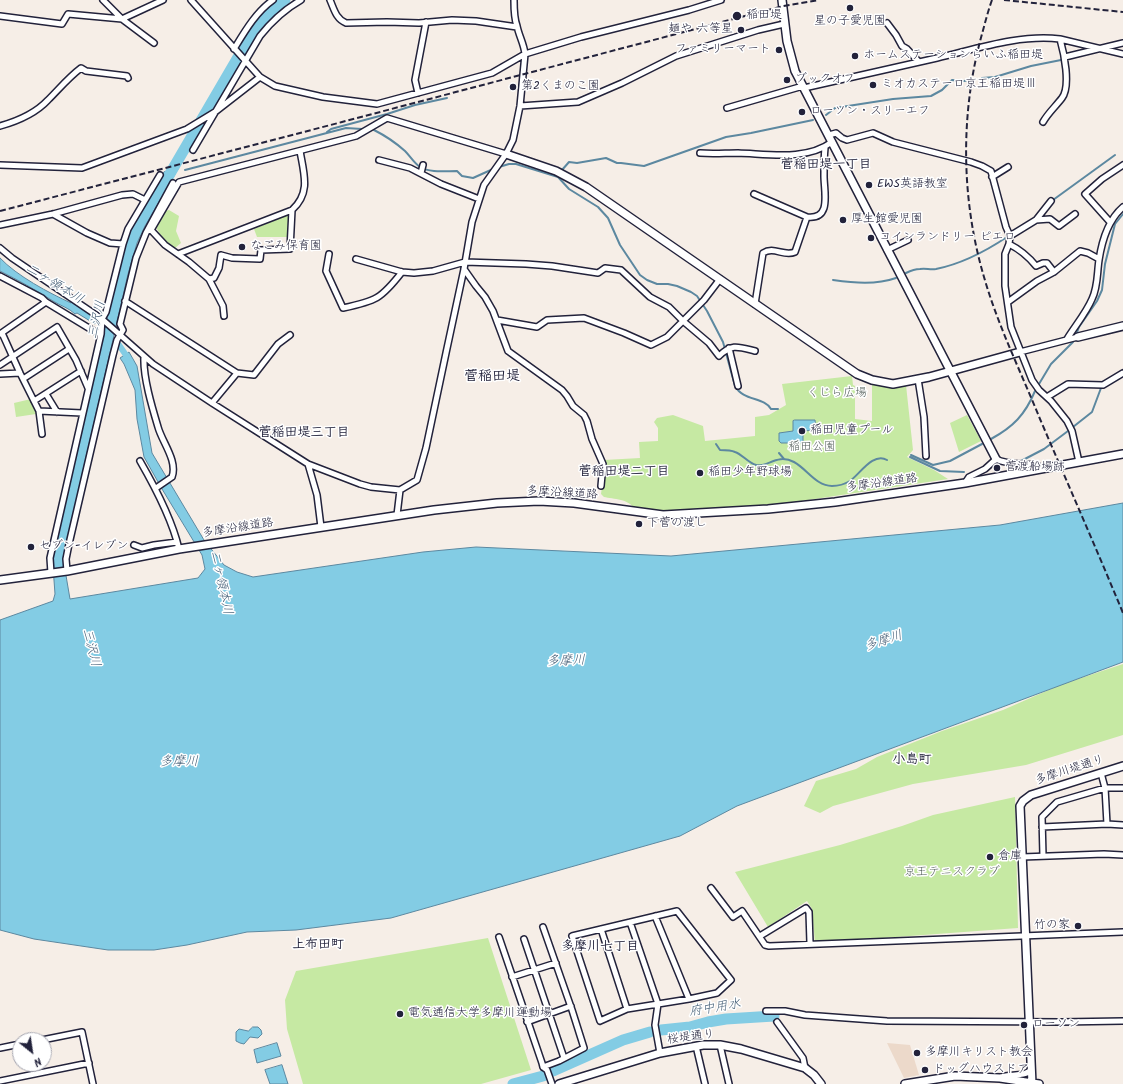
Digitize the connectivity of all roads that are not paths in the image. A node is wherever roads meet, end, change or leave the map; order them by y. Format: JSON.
{"nodes":[{"id":1,"x":103,"y":0,"type":"edge"},
{"id":2,"x":163,"y":0,"type":"edge"},
{"id":3,"x":190,"y":0,"type":"edge"},
{"id":4,"x":273,"y":0,"type":"edge"},
{"id":5,"x":301,"y":0,"type":"edge"},
{"id":6,"x":330,"y":0,"type":"edge"},
{"id":7,"x":514,"y":0,"type":"edge"},
{"id":8,"x":720,"y":0,"type":"edge"},
{"id":9,"x":782,"y":0,"type":"edge"},
{"id":10,"x":0,"y":16,"type":"edge"},
{"id":11,"x":122,"y":19,"type":"junction"},
{"id":12,"x":426,"y":22,"type":"junction"},
{"id":13,"x":886,"y":23,"type":"dead end"},
{"id":14,"x":784,"y":24,"type":"junction"},
{"id":15,"x":517,"y":27,"type":"junction"},
{"id":16,"x":1060,"y":39,"type":"junction"},
{"id":17,"x":154,"y":43,"type":"dead end"},
{"id":18,"x":1123,"y":43,"type":"edge"},
{"id":19,"x":234,"y":49,"type":"junction"},
{"id":20,"x":1102,"y":49,"type":"junction"},
{"id":21,"x":525,"y":54,"type":"junction"},
{"id":22,"x":1123,"y":54,"type":"edge"},
{"id":23,"x":1065,"y":57,"type":"junction"},
{"id":24,"x":245,"y":60,"type":"junction"},
{"id":25,"x":919,"y":62,"type":"junction"},
{"id":26,"x":128,"y":78,"type":"dead end"},
{"id":27,"x":260,"y":78,"type":"junction"},
{"id":28,"x":803,"y":87,"type":"junction"},
{"id":29,"x":418,"y":93,"type":"junction"},
{"id":30,"x":520,"y":106,"type":"junction"},
{"id":31,"x":727,"y":108,"type":"dead end"},
{"id":32,"x":215,"y":112,"type":"junction"},
{"id":33,"x":1043,"y":122,"type":"dead end"},
{"id":34,"x":0,"y":126,"type":"edge"},
{"id":35,"x":830,"y":139,"type":"junction"},
{"id":36,"x":825,"y":148,"type":"junction"},
{"id":37,"x":193,"y":150,"type":"dead end"},
{"id":38,"x":300,"y":151,"type":"junction"},
{"id":39,"x":506,"y":154,"type":"junction"},
{"id":40,"x":700,"y":154,"type":"dead end"},
{"id":41,"x":379,"y":160,"type":"dead end"},
{"id":42,"x":0,"y":165,"type":"edge"},
{"id":43,"x":1123,"y":165,"type":"edge"},
{"id":44,"x":1008,"y":167,"type":"dead end"},
{"id":45,"x":160,"y":175,"type":"dead end"},
{"id":46,"x":992,"y":177,"type":"junction"},
{"id":47,"x":173,"y":183,"type":"dead end"},
{"id":48,"x":754,"y":194,"type":"dead end"},
{"id":49,"x":479,"y":199,"type":"junction"},
{"id":50,"x":145,"y":200,"type":"junction"},
{"id":51,"x":1051,"y":200,"type":"dead end"},
{"id":52,"x":292,"y":210,"type":"junction"},
{"id":53,"x":1122,"y":210,"type":"edge"},
{"id":54,"x":53,"y":214,"type":"junction"},
{"id":55,"x":1075,"y":214,"type":"dead end"},
{"id":56,"x":807,"y":217,"type":"junction"},
{"id":57,"x":1036,"y":220,"type":"junction"},
{"id":58,"x":1110,"y":222,"type":"junction"},
{"id":59,"x":0,"y":225,"type":"edge"},
{"id":60,"x":1010,"y":236,"type":"junction"},
{"id":61,"x":908,"y":240,"type":"dead end"},
{"id":62,"x":123,"y":244,"type":"junction"},
{"id":63,"x":1009,"y":244,"type":"junction"},
{"id":64,"x":0,"y":248,"type":"edge"},
{"id":65,"x":887,"y":250,"type":"junction"},
{"id":66,"x":178,"y":254,"type":"junction"},
{"id":67,"x":329,"y":254,"type":"dead end"},
{"id":68,"x":356,"y":259,"type":"dead end"},
{"id":69,"x":1099,"y":259,"type":"junction"},
{"id":70,"x":465,"y":262,"type":"junction"},
{"id":71,"x":464,"y":268,"type":"junction"},
{"id":72,"x":402,"y":272,"type":"junction"},
{"id":73,"x":1054,"y":272,"type":"junction"},
{"id":74,"x":0,"y":276,"type":"edge"},
{"id":75,"x":209,"y":279,"type":"junction"},
{"id":76,"x":720,"y":280,"type":"junction"},
{"id":77,"x":125,"y":301,"type":"junction"},
{"id":78,"x":46,"y":302,"type":"junction"},
{"id":79,"x":1008,"y":302,"type":"junction"},
{"id":80,"x":755,"y":304,"type":"junction"},
{"id":81,"x":224,"y":316,"type":"dead end"},
{"id":82,"x":104,"y":320,"type":"junction"},
{"id":83,"x":497,"y":320,"type":"junction"},
{"id":84,"x":683,"y":321,"type":"junction"},
{"id":85,"x":1123,"y":326,"type":"edge"},
{"id":86,"x":1,"y":333,"type":"edge"},
{"id":87,"x":119,"y":333,"type":"junction"},
{"id":88,"x":101,"y":334,"type":"junction"},
{"id":89,"x":290,"y":335,"type":"dead end"},
{"id":90,"x":1073,"y":338,"type":"junction"},
{"id":91,"x":69,"y":349,"type":"junction"},
{"id":92,"x":727,"y":350,"type":"junction"},
{"id":93,"x":755,"y":351,"type":"dead end"},
{"id":94,"x":1020,"y":352,"type":"junction"},
{"id":95,"x":12,"y":356,"type":"junction"},
{"id":96,"x":144,"y":357,"type":"junction"},
{"id":97,"x":0,"y":364,"type":"edge"},
{"id":98,"x":950,"y":370,"type":"junction"},
{"id":99,"x":81,"y":371,"type":"junction"},
{"id":100,"x":237,"y":373,"type":"junction"},
{"id":101,"x":1123,"y":373,"type":"edge"},
{"id":102,"x":0,"y":374,"type":"edge"},
{"id":103,"x":20,"y":374,"type":"junction"},
{"id":104,"x":23,"y":379,"type":"junction"},
{"id":105,"x":918,"y":379,"type":"junction"},
{"id":106,"x":738,"y":386,"type":"dead end"},
{"id":107,"x":88,"y":388,"type":"junction"},
{"id":108,"x":46,"y":394,"type":"junction"},
{"id":109,"x":1047,"y":397,"type":"junction"},
{"id":110,"x":34,"y":402,"type":"junction"},
{"id":111,"x":212,"y":403,"type":"junction"},
{"id":112,"x":39,"y":411,"type":"junction"},
{"id":113,"x":57,"y":412,"type":"junction"},
{"id":114,"x":82,"y":413,"type":"junction"},
{"id":115,"x":42,"y":434,"type":"dead end"},
{"id":116,"x":1123,"y":454,"type":"edge"},
{"id":117,"x":926,"y":456,"type":"dead end"},
{"id":118,"x":140,"y":460,"type":"dead end"},
{"id":119,"x":996,"y":460,"type":"junction"},
{"id":120,"x":1079,"y":462,"type":"junction"},
{"id":121,"x":308,"y":464,"type":"junction"},
{"id":122,"x":1042,"y":468,"type":"junction"},
{"id":123,"x":965,"y":483,"type":"junction"},
{"id":124,"x":601,"y":486,"type":"dead end"},
{"id":125,"x":156,"y":488,"type":"junction"},
{"id":126,"x":400,"y":490,"type":"junction"},
{"id":127,"x":397,"y":515,"type":"junction"},
{"id":128,"x":321,"y":527,"type":"junction"},
{"id":129,"x":134,"y":545,"type":"dead end"},
{"id":130,"x":180,"y":546,"type":"junction"},
{"id":131,"x":66,"y":571,"type":"junction"},
{"id":132,"x":52,"y":573,"type":"junction"},
{"id":133,"x":0,"y":580,"type":"edge"},
{"id":134,"x":1123,"y":766,"type":"edge"},
{"id":135,"x":1100,"y":773,"type":"junction"},
{"id":136,"x":1105,"y":788,"type":"junction"},
{"id":137,"x":1123,"y":788,"type":"edge"},
{"id":138,"x":1107,"y":824,"type":"junction"},
{"id":139,"x":1123,"y":825,"type":"edge"},
{"id":140,"x":1042,"y":827,"type":"junction"},
{"id":141,"x":1123,"y":855,"type":"edge"},
{"id":142,"x":1043,"y":856,"type":"junction"},
{"id":143,"x":1022,"y":857,"type":"junction"},
{"id":144,"x":711,"y":888,"type":"dead end"},
{"id":145,"x":655,"y":916,"type":"junction"},
{"id":146,"x":630,"y":922,"type":"junction"},
{"id":147,"x":543,"y":927,"type":"dead end"},
{"id":148,"x":601,"y":929,"type":"junction"},
{"id":149,"x":1123,"y":932,"type":"edge"},
{"id":150,"x":1026,"y":935,"type":"junction"},
{"id":151,"x":760,"y":936,"type":"junction"},
{"id":152,"x":499,"y":937,"type":"dead end"},
{"id":153,"x":524,"y":939,"type":"dead end"},
{"id":154,"x":810,"y":943,"type":"junction"},
{"id":155,"x":556,"y":963,"type":"junction"},
{"id":156,"x":535,"y":970,"type":"junction"},
{"id":157,"x":512,"y":977,"type":"junction"},
{"id":158,"x":689,"y":999,"type":"junction"},
{"id":159,"x":658,"y":1004,"type":"junction"},
{"id":160,"x":571,"y":1006,"type":"junction"},
{"id":161,"x":627,"y":1009,"type":"junction"},
{"id":162,"x":766,"y":1011,"type":"dead end"},
{"id":163,"x":549,"y":1014,"type":"junction"},
{"id":164,"x":1030,"y":1021,"type":"junction"},
{"id":165,"x":1123,"y":1021,"type":"edge"},
{"id":166,"x":527,"y":1022,"type":"junction"},
{"id":167,"x":777,"y":1022,"type":"dead end"},
{"id":168,"x":52,"y":1038,"type":"edge"},
{"id":169,"x":720,"y":1045,"type":"junction"},
{"id":170,"x":12,"y":1046,"type":"edge"},
{"id":171,"x":696,"y":1046,"type":"junction"},
{"id":172,"x":0,"y":1048,"type":"edge"},
{"id":173,"x":660,"y":1053,"type":"junction"},
{"id":174,"x":564,"y":1058,"type":"junction"},
{"id":175,"x":88,"y":1063,"type":"junction"},
{"id":176,"x":543,"y":1067,"type":"junction"},
{"id":177,"x":805,"y":1068,"type":"junction"},
{"id":178,"x":1031,"y":1070,"type":"junction"},
{"id":179,"x":1000,"y":1078,"type":"junction"},
{"id":180,"x":0,"y":1081,"type":"edge"},
{"id":181,"x":93,"y":1084,"type":"edge"},
{"id":182,"x":552,"y":1084,"type":"edge"},
{"id":183,"x":559,"y":1084,"type":"edge"},
{"id":184,"x":705,"y":1084,"type":"edge"},
{"id":185,"x":729,"y":1084,"type":"edge"},
{"id":186,"x":821,"y":1084,"type":"edge"},
{"id":187,"x":906,"y":1084,"type":"edge"},
{"id":188,"x":1034,"y":1084,"type":"edge"}],
"edges":[{"from":1,"to":11,"type":"street"},
{"from":2,"to":11,"type":"street"},
{"from":3,"to":19,"type":"street"},
{"from":4,"to":19,"type":"street"},
{"from":5,"to":24,"type":"street"},
{"from":6,"to":12,"type":"street"},
{"from":7,"to":15,"type":"street"},
{"from":8,"to":21,"type":"street"},
{"from":9,"to":14,"type":"street"},
{"from":10,"to":11,"type":"street"},
{"from":11,"to":17,"type":"street"},
{"from":12,"to":15,"type":"street"},
{"from":12,"to":29,"type":"street"},
{"from":13,"to":25,"type":"street"},
{"from":14,"to":28,"type":"street"},
{"from":14,"to":30,"type":"street"},
{"from":15,"to":21,"type":"street"},
{"from":16,"to":20,"type":"street"},
{"from":16,"to":23,"type":"street"},
{"from":16,"to":25,"type":"street"},
{"from":18,"to":20,"type":"street"},
{"from":19,"to":24,"type":"street"},
{"from":20,"to":22,"type":"street"},
{"from":20,"to":23,"type":"street"},
{"from":21,"to":29,"type":"street"},
{"from":21,"to":30,"type":"street"},
{"from":23,"to":33,"type":"street"},
{"from":24,"to":27,"type":"street"},
{"from":24,"to":32,"type":"street"},
{"from":25,"to":28,"type":"street"},
{"from":26,"to":34,"type":"street"},
{"from":27,"to":29,"type":"street"},
{"from":27,"to":32,"type":"street"},
{"from":28,"to":31,"type":"street"},
{"from":28,"to":35,"type":"street"},
{"from":30,"to":39,"type":"street"},
{"from":32,"to":37,"type":"street"},
{"from":32,"to":42,"type":"street"},
{"from":35,"to":36,"type":"street"},
{"from":35,"to":46,"type":"street"},
{"from":35,"to":65,"type":"street"},
{"from":36,"to":40,"type":"street"},
{"from":36,"to":56,"type":"street"},
{"from":38,"to":39,"type":"street"},
{"from":38,"to":52,"type":"street"},
{"from":38,"to":66,"type":"street"},
{"from":39,"to":49,"type":"street"},
{"from":39,"to":76,"type":"street"},
{"from":41,"to":49,"type":"street"},
{"from":43,"to":58,"type":"street"},
{"from":44,"to":46,"type":"street"},
{"from":45,"to":50,"type":"street"},
{"from":46,"to":60,"type":"street"},
{"from":47,"to":77,"type":"street"},
{"from":48,"to":56,"type":"street"},
{"from":49,"to":70,"type":"street"},
{"from":50,"to":54,"type":"street"},
{"from":50,"to":62,"type":"street"},
{"from":51,"to":57,"type":"street"},
{"from":52,"to":66,"type":"street"},
{"from":52,"to":75,"type":"street"},
{"from":53,"to":58,"type":"street"},
{"from":54,"to":59,"type":"street"},
{"from":54,"to":62,"type":"street"},
{"from":55,"to":57,"type":"street"},
{"from":56,"to":80,"type":"street"},
{"from":57,"to":60,"type":"street"},
{"from":58,"to":69,"type":"street"},
{"from":60,"to":63,"type":"street"},
{"from":61,"to":65,"type":"street"},
{"from":62,"to":82,"type":"street"},
{"from":63,"to":73,"type":"street"},
{"from":63,"to":79,"type":"street"},
{"from":64,"to":82,"type":"street"},
{"from":65,"to":98,"type":"street"},
{"from":66,"to":75,"type":"street"},
{"from":67,"to":72,"type":"street"},
{"from":68,"to":72,"type":"street"},
{"from":69,"to":73,"type":"street"},
{"from":69,"to":90,"type":"street"},
{"from":70,"to":71,"type":"street"},
{"from":70,"to":72,"type":"street"},
{"from":70,"to":84,"type":"street"},
{"from":71,"to":83,"type":"street"},
{"from":71,"to":126,"type":"street"},
{"from":73,"to":79,"type":"street"},
{"from":74,"to":78,"type":"street"},
{"from":75,"to":81,"type":"street"},
{"from":76,"to":80,"type":"street"},
{"from":76,"to":84,"type":"street"},
{"from":77,"to":87,"type":"street"},
{"from":77,"to":100,"type":"street"},
{"from":78,"to":86,"type":"street"},
{"from":78,"to":88,"type":"street"},
{"from":79,"to":94,"type":"street"},
{"from":80,"to":105,"type":"street"},
{"from":82,"to":87,"type":"street"},
{"from":82,"to":88,"type":"street"},
{"from":83,"to":84,"type":"street"},
{"from":83,"to":124,"type":"street"},
{"from":84,"to":92,"type":"street"},
{"from":85,"to":90,"type":"street"},
{"from":86,"to":95,"type":"street"},
{"from":87,"to":96,"type":"street"},
{"from":87,"to":131,"type":"street"},
{"from":88,"to":107,"type":"street"},
{"from":89,"to":100,"type":"street"},
{"from":90,"to":94,"type":"street"},
{"from":91,"to":95,"type":"street"},
{"from":91,"to":99,"type":"street"},
{"from":91,"to":104,"type":"street"},
{"from":92,"to":93,"type":"street"},
{"from":92,"to":106,"type":"street"},
{"from":94,"to":98,"type":"street"},
{"from":94,"to":109,"type":"street"},
{"from":95,"to":97,"type":"street"},
{"from":95,"to":103,"type":"street"},
{"from":96,"to":111,"type":"street"},
{"from":96,"to":125,"type":"street"},
{"from":98,"to":105,"type":"street"},
{"from":98,"to":119,"type":"street"},
{"from":99,"to":107,"type":"street"},
{"from":99,"to":108,"type":"street"},
{"from":100,"to":111,"type":"street"},
{"from":101,"to":109,"type":"street"},
{"from":102,"to":103,"type":"street"},
{"from":103,"to":104,"type":"street"},
{"from":104,"to":110,"type":"street"},
{"from":105,"to":117,"type":"street"},
{"from":107,"to":114,"type":"street"},
{"from":108,"to":110,"type":"street"},
{"from":108,"to":113,"type":"street"},
{"from":109,"to":120,"type":"street"},
{"from":110,"to":112,"type":"street"},
{"from":111,"to":121,"type":"street"},
{"from":112,"to":113,"type":"street"},
{"from":112,"to":115,"type":"street"},
{"from":113,"to":114,"type":"street"},
{"from":114,"to":132,"type":"street"},
{"from":116,"to":120,"type":"street","name":"多摩沿線道路"},
{"from":118,"to":125,"type":"street"},
{"from":119,"to":122,"type":"street"},
{"from":119,"to":123,"type":"street"},
{"from":120,"to":122,"type":"street","name":"多摩沿線道路"},
{"from":121,"to":126,"type":"street"},
{"from":121,"to":128,"type":"street"},
{"from":122,"to":123,"type":"street","name":"多摩沿線道路"},
{"from":123,"to":127,"type":"street","name":"多摩沿線道路"},
{"from":125,"to":130,"type":"street"},
{"from":126,"to":127,"type":"street"},
{"from":127,"to":128,"type":"street","name":"多摩沿線道路"},
{"from":128,"to":130,"type":"street","name":"多摩沿線道路"},
{"from":129,"to":130,"type":"street"},
{"from":130,"to":131,"type":"street","name":"多摩沿線道路"},
{"from":131,"to":132,"type":"street","name":"多摩沿線道路"},
{"from":132,"to":133,"type":"street","name":"多摩沿線道路"},
{"from":134,"to":135,"type":"street","name":"多摩川堤通り"},
{"from":135,"to":136,"type":"street"},
{"from":135,"to":143,"type":"street","name":"多摩川堤通り"},
{"from":136,"to":137,"type":"street"},
{"from":136,"to":138,"type":"street"},
{"from":136,"to":140,"type":"street"},
{"from":138,"to":139,"type":"street"},
{"from":138,"to":140,"type":"street"},
{"from":140,"to":142,"type":"street"},
{"from":141,"to":142,"type":"street"},
{"from":142,"to":143,"type":"street"},
{"from":143,"to":150,"type":"street"},
{"from":144,"to":151,"type":"street"},
{"from":145,"to":146,"type":"street"},
{"from":145,"to":158,"type":"street"},
{"from":145,"to":158,"type":"street"},
{"from":146,"to":148,"type":"street"},
{"from":146,"to":159,"type":"street"},
{"from":147,"to":155,"type":"street"},
{"from":148,"to":161,"type":"street"},
{"from":148,"to":161,"type":"street"},
{"from":149,"to":150,"type":"street"},
{"from":150,"to":154,"type":"street"},
{"from":150,"to":164,"type":"street"},
{"from":151,"to":154,"type":"street"},
{"from":151,"to":154,"type":"street"},
{"from":152,"to":157,"type":"street"},
{"from":153,"to":156,"type":"street"},
{"from":155,"to":156,"type":"street"},
{"from":155,"to":160,"type":"street"},
{"from":156,"to":157,"type":"street"},
{"from":156,"to":163,"type":"street"},
{"from":157,"to":166,"type":"street"},
{"from":158,"to":159,"type":"street"},
{"from":159,"to":161,"type":"street"},
{"from":159,"to":173,"type":"street"},
{"from":160,"to":163,"type":"street"},
{"from":160,"to":174,"type":"street"},
{"from":162,"to":164,"type":"street"},
{"from":163,"to":166,"type":"street"},
{"from":163,"to":174,"type":"street"},
{"from":164,"to":165,"type":"street"},
{"from":164,"to":178,"type":"street"},
{"from":166,"to":176,"type":"street"},
{"from":167,"to":177,"type":"street"},
{"from":168,"to":175,"type":"street"},
{"from":169,"to":171,"type":"street","name":"桜堤通り"},
{"from":169,"to":177,"type":"street","name":"桜堤通り"},
{"from":169,"to":185,"type":"street"},
{"from":170,"to":172,"type":"street"},
{"from":171,"to":173,"type":"street","name":"桜堤通り"},
{"from":171,"to":184,"type":"street"},
{"from":173,"to":183,"type":"street","name":"桜堤通り"},
{"from":174,"to":176,"type":"street"},
{"from":175,"to":180,"type":"street"},
{"from":175,"to":181,"type":"street"},
{"from":176,"to":182,"type":"street"},
{"from":177,"to":186,"type":"street","name":"桜堤通り"},
{"from":178,"to":179,"type":"street"},
{"from":178,"to":188,"type":"street"},
{"from":179,"to":187,"type":"street"},
{"from":179,"to":188,"type":"street"}]}
